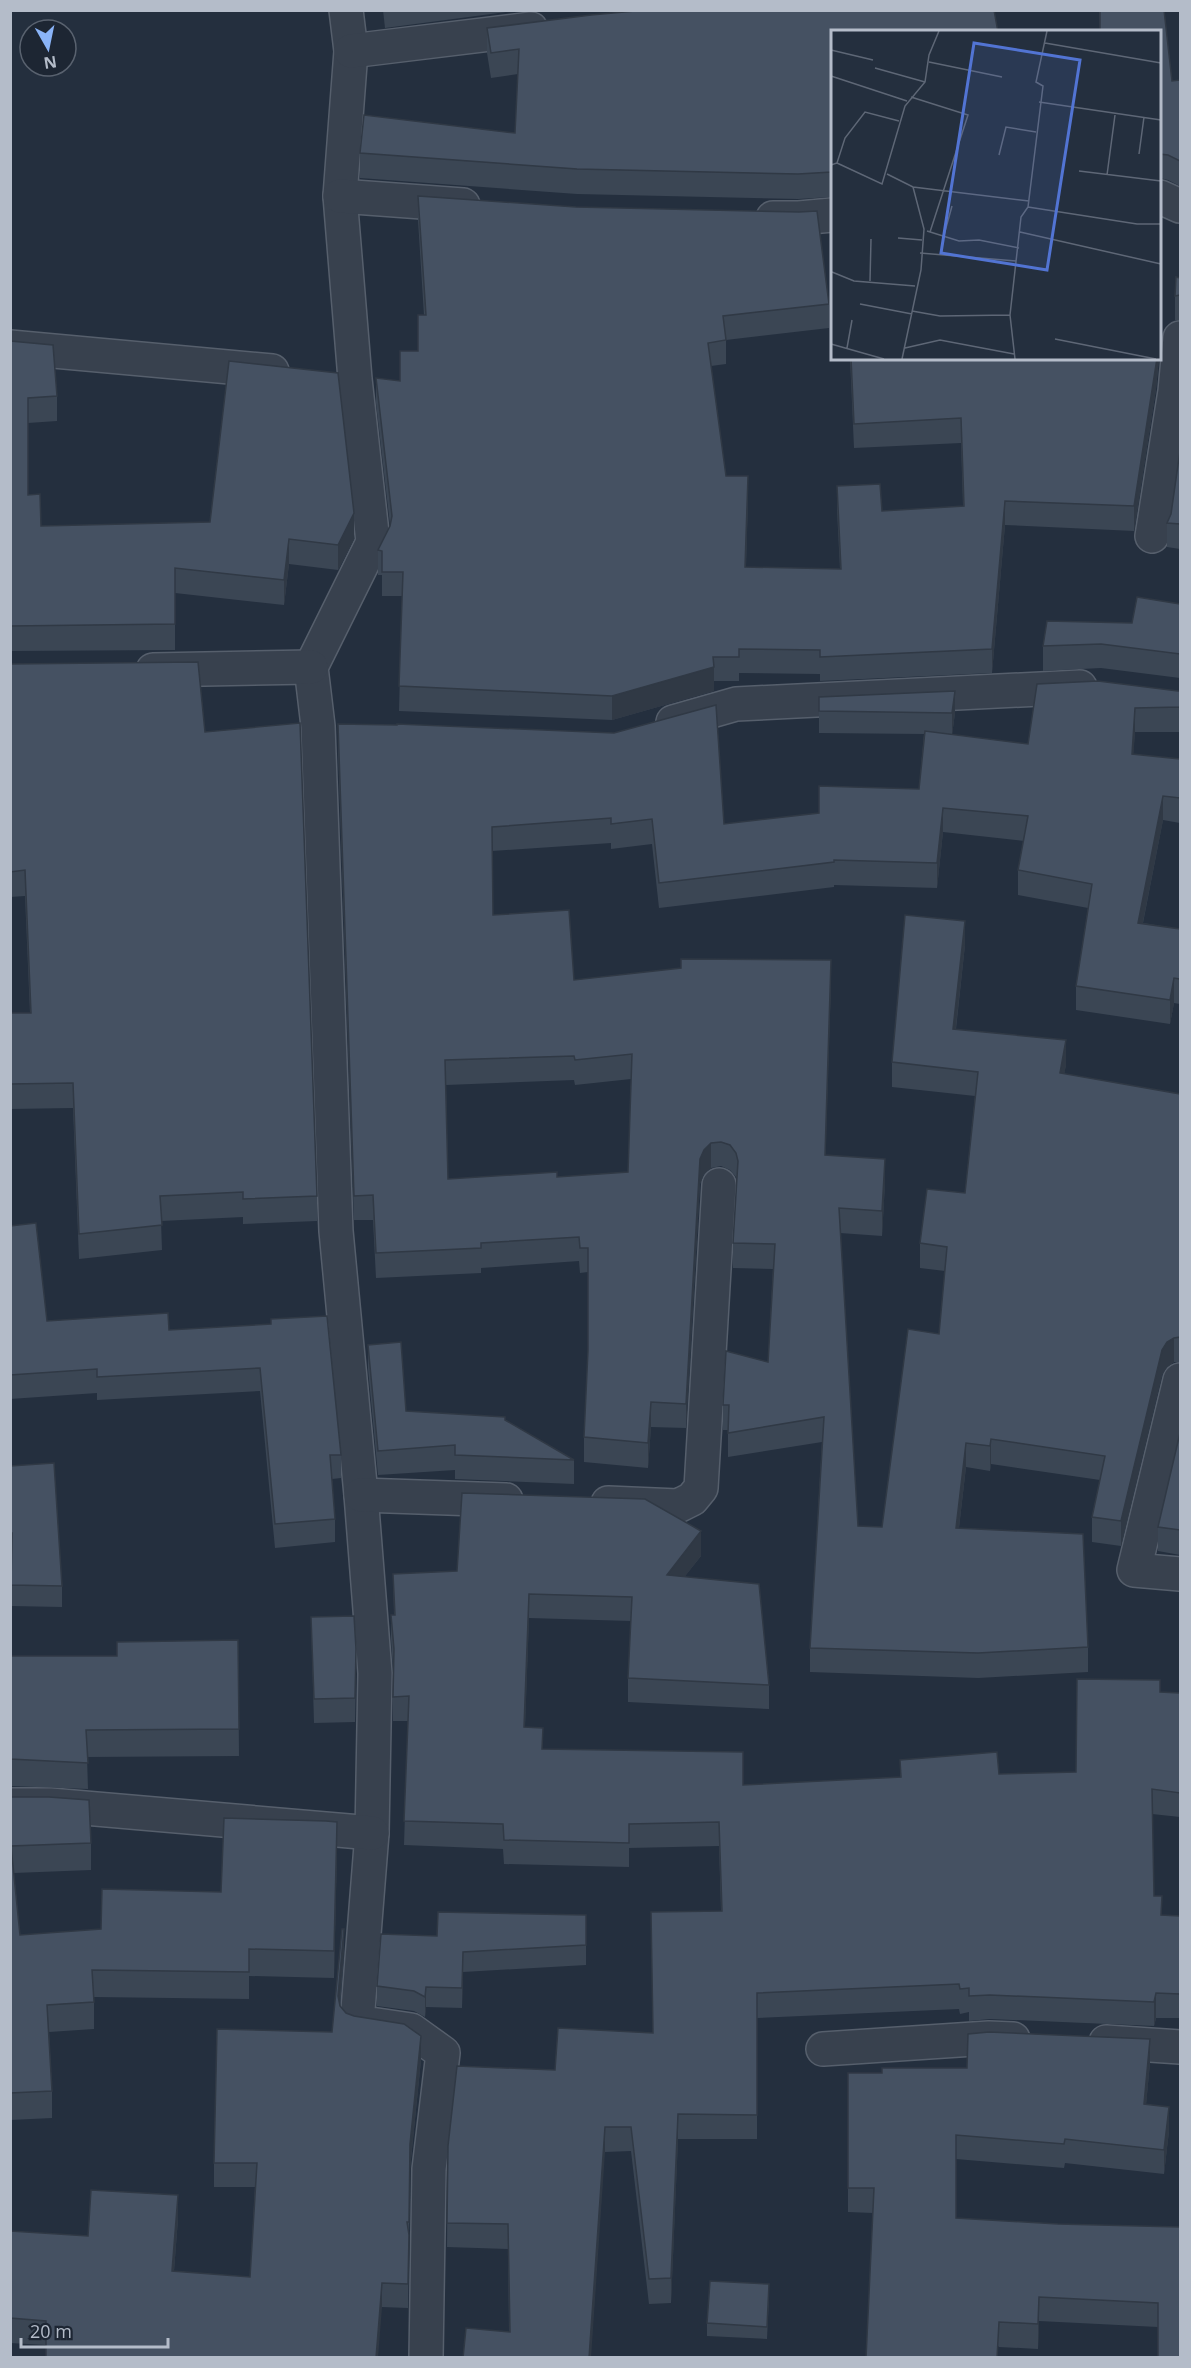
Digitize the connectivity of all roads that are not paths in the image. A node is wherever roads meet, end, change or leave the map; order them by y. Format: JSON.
{"nodes":[{"id":1,"x":346,"y":10,"type":"edge"},
{"id":2,"x":555,"y":26,"type":"edge"},
{"id":3,"x":351,"y":51,"type":"junction"},
{"id":4,"x":340,"y":196,"type":"junction"},
{"id":5,"x":1161,"y":197,"type":"edge"},
{"id":6,"x":1180,"y":206,"type":"edge"},
{"id":7,"x":493,"y":207,"type":"edge"},
{"id":8,"x":831,"y":215,"type":"edge"},
{"id":9,"x":740,"y":217,"type":"edge"},
{"id":10,"x":1180,"y":338,"type":"edge"},
{"id":11,"x":10,"y":347,"type":"edge"},
{"id":12,"x":355,"y":379,"type":"junction"},
{"id":13,"x":1152,"y":536,"type":"dead end"},
{"id":14,"x":311,"y":667,"type":"junction"},
{"id":15,"x":120,"y":670,"type":"edge"},
{"id":16,"x":1111,"y":688,"type":"edge"},
{"id":17,"x":318,"y":726,"type":"junction"},
{"id":18,"x":353,"y":728,"type":"edge"},
{"id":19,"x":647,"y":729,"type":"edge"},
{"id":20,"x":719,"y":1185,"type":"dead end"},
{"id":21,"x":1180,"y":1380,"type":"edge"},
{"id":22,"x":361,"y":1495,"type":"junction"},
{"id":23,"x":537,"y":1501,"type":"edge"},
{"id":24,"x":584,"y":1502,"type":"edge"},
{"id":25,"x":1180,"y":1574,"type":"edge"},
{"id":26,"x":10,"y":1805,"type":"edge"},
{"id":27,"x":372,"y":1833,"type":"junction"},
{"id":28,"x":1037,"y":2040,"type":"edge"},
{"id":29,"x":1072,"y":2041,"type":"edge"},
{"id":30,"x":1180,"y":2047,"type":"edge"},
{"id":31,"x":823,"y":2049,"type":"dead end"},
{"id":32,"x":426,"y":2358,"type":"edge"}],
"edges":[{"from":1,"to":3,"type":"street"},
{"from":2,"to":3,"type":"street"},
{"from":3,"to":4,"type":"street"},
{"from":4,"to":7,"type":"street"},
{"from":4,"to":12,"type":"street"},
{"from":5,"to":6,"type":"street"},
{"from":8,"to":9,"type":"street"},
{"from":10,"to":13,"type":"street"},
{"from":11,"to":12,"type":"street"},
{"from":12,"to":14,"type":"street"},
{"from":14,"to":15,"type":"street"},
{"from":14,"to":17,"type":"street"},
{"from":16,"to":19,"type":"street"},
{"from":17,"to":18,"type":"street"},
{"from":17,"to":22,"type":"street"},
{"from":20,"to":24,"type":"street"},
{"from":21,"to":25,"type":"street"},
{"from":22,"to":23,"type":"street"},
{"from":22,"to":27,"type":"street"},
{"from":26,"to":27,"type":"street"},
{"from":27,"to":32,"type":"street"},
{"from":28,"to":31,"type":"street"},
{"from":29,"to":30,"type":"street"}]}
